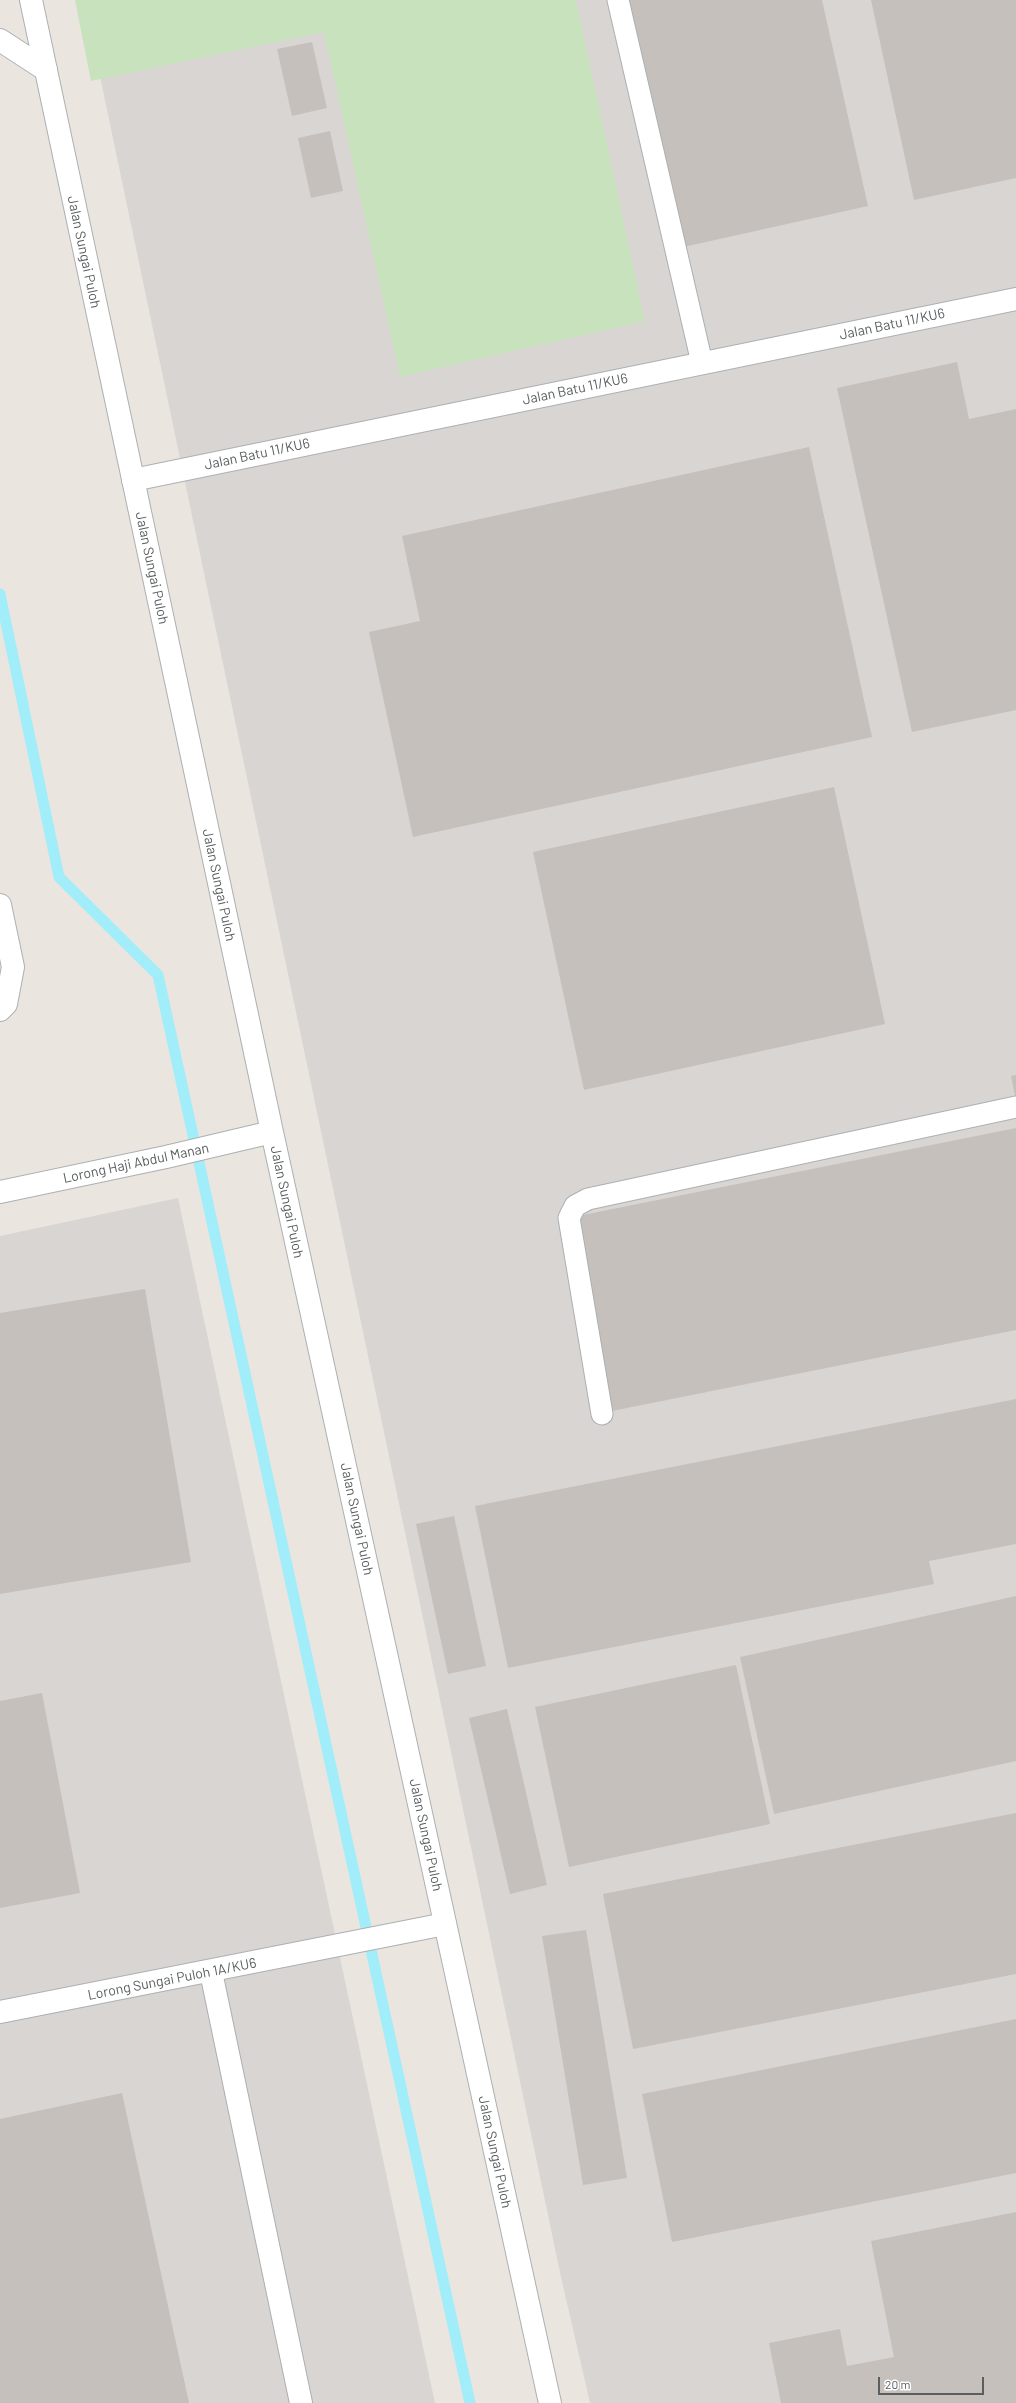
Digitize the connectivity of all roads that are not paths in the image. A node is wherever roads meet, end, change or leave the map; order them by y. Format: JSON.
{"nodes":[{"id":1,"x":31,"y":0,"type":"edge"},
{"id":2,"x":618,"y":0,"type":"edge"},
{"id":3,"x":0,"y":40,"type":"edge"},
{"id":4,"x":46,"y":70,"type":"junction"},
{"id":5,"x":1016,"y":299,"type":"edge"},
{"id":6,"x":702,"y":363,"type":"junction"},
{"id":7,"x":133,"y":480,"type":"junction"},
{"id":8,"x":0,"y":905,"type":"edge"},
{"id":9,"x":0,"y":1010,"type":"edge"},
{"id":10,"x":1016,"y":1106,"type":"edge"},
{"id":11,"x":272,"y":1132,"type":"junction"},
{"id":12,"x":0,"y":1192,"type":"edge"},
{"id":13,"x":602,"y":1414,"type":"dead end"},
{"id":14,"x":445,"y":1924,"type":"junction"},
{"id":15,"x":211,"y":1972,"type":"junction"},
{"id":16,"x":0,"y":2012,"type":"edge"},
{"id":17,"x":301,"y":2403,"type":"edge"},
{"id":18,"x":550,"y":2403,"type":"edge"}],
"edges":[{"from":1,"to":4,"type":"street","name":"Jalan Sungai Puloh"},
{"from":2,"to":6,"type":"lane"},
{"from":3,"to":4,"type":"street"},
{"from":4,"to":7,"type":"street","name":"Jalan Sungai Puloh"},
{"from":5,"to":6,"type":"street","name":"Jalan Batu 11/KU6"},
{"from":6,"to":7,"type":"street","name":"Jalan Batu 11/KU6"},
{"from":7,"to":11,"type":"street","name":"Jalan Sungai Puloh"},
{"from":8,"to":9,"type":"street"},
{"from":10,"to":13,"type":"lane"},
{"from":11,"to":12,"type":"street","name":"Lorong Haji Abdul Manan"},
{"from":11,"to":14,"type":"street","name":"Jalan Sungai Puloh"},
{"from":14,"to":15,"type":"street","name":"Lorong Sungai Puloh 1A/KU6"},
{"from":14,"to":18,"type":"street","name":"Jalan Sungai Puloh"},
{"from":15,"to":16,"type":"street","name":"Lorong Sungai Puloh 1A/KU6"},
{"from":15,"to":17,"type":"street"}]}
